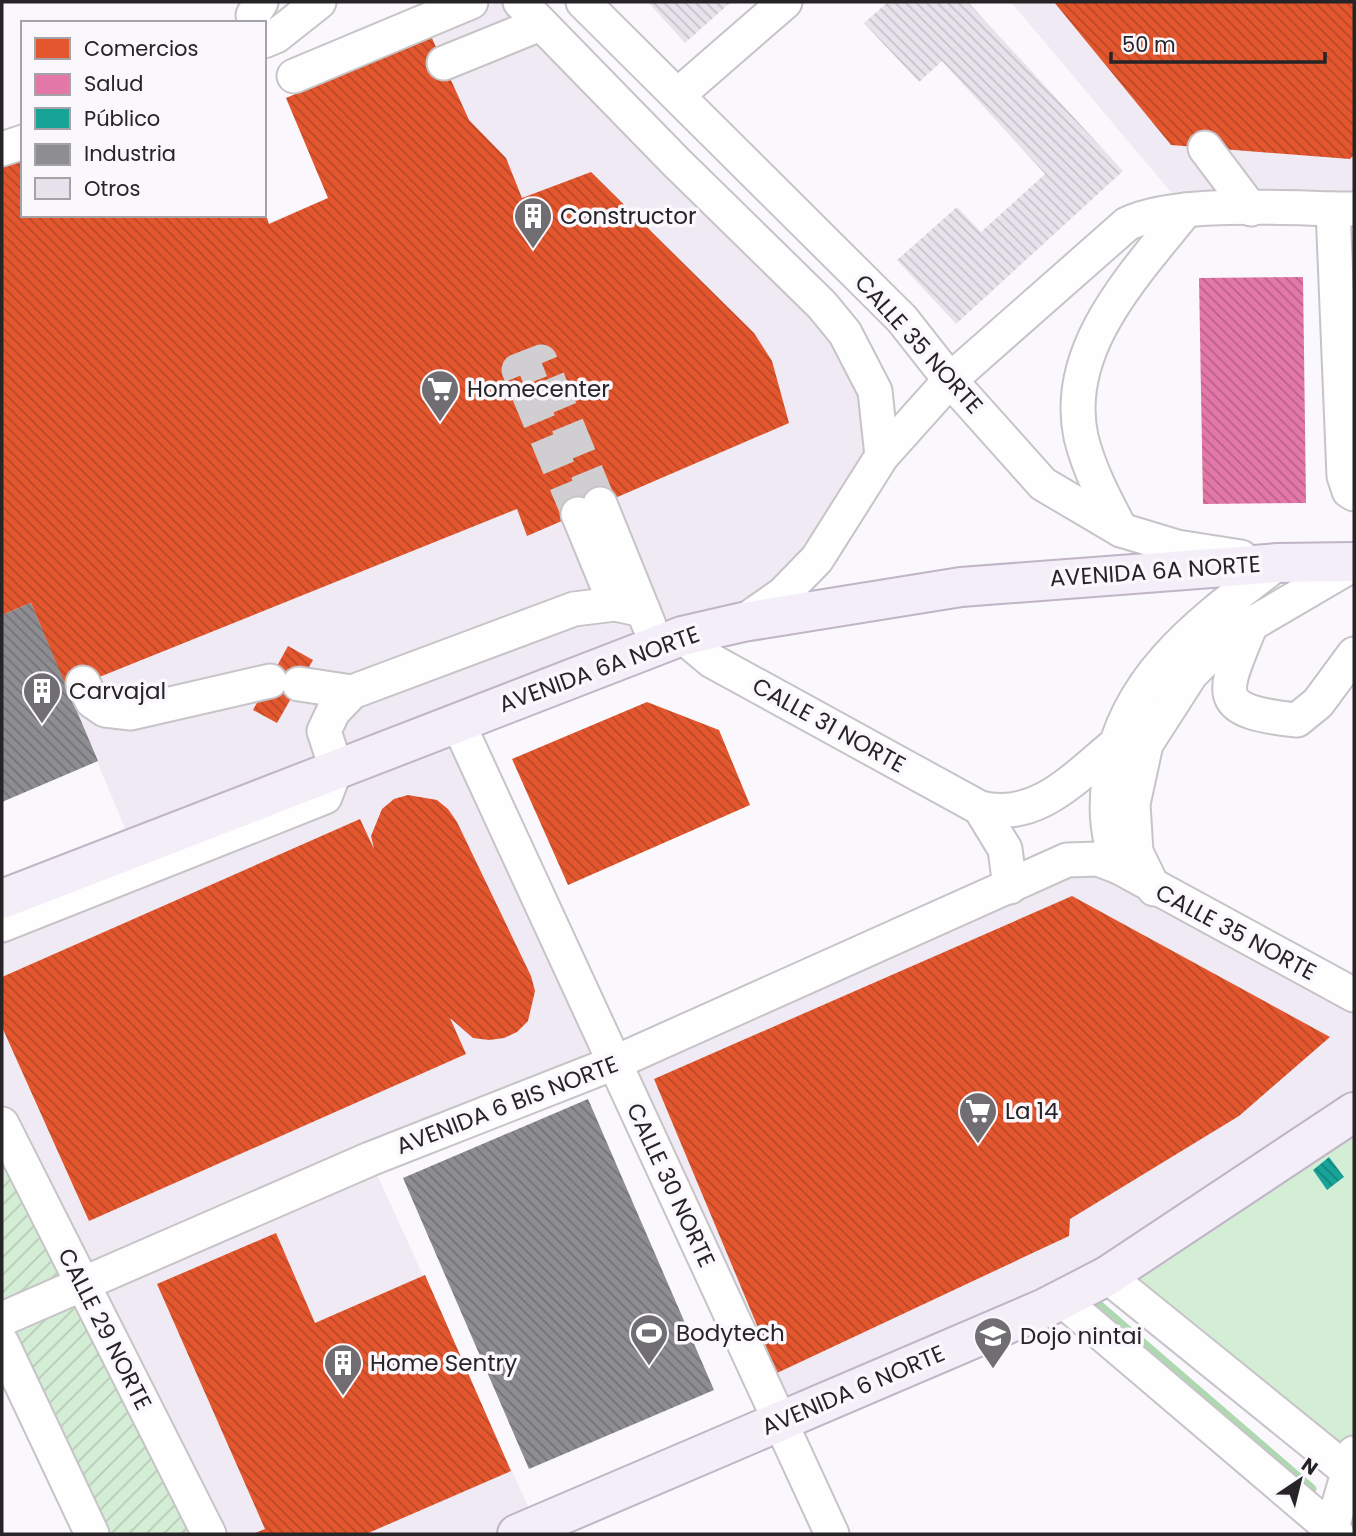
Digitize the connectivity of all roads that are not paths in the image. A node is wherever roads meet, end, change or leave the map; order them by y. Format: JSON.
{"nodes":[{"id":1,"x":261,"y":2,"type":"edge"},
{"id":2,"x":319,"y":2,"type":"edge"},
{"id":3,"x":471,"y":2,"type":"edge"},
{"id":4,"x":583,"y":2,"type":"edge"},
{"id":5,"x":785,"y":2,"type":"edge"},
{"id":6,"x":530,"y":13,"type":"edge"},
{"id":7,"x":254,"y":21,"type":"edge"},
{"id":8,"x":266,"y":40,"type":"edge"},
{"id":9,"x":444,"y":63,"type":"dead end"},
{"id":10,"x":294,"y":76,"type":"dead end"},
{"id":11,"x":678,"y":96,"type":"junction"},
{"id":12,"x":21,"y":143,"type":"edge"},
{"id":13,"x":1205,"y":148,"type":"dead end"},
{"id":14,"x":2,"y":149,"type":"edge"},
{"id":15,"x":1251,"y":209,"type":"junction"},
{"id":16,"x":1344,"y":209,"type":"edge"},
{"id":17,"x":1185,"y":210,"type":"junction"},
{"id":18,"x":950,"y":380,"type":"junction"},
{"id":19,"x":882,"y":456,"type":"junction"},
{"id":20,"x":1354,"y":494,"type":"edge"},
{"id":21,"x":589,"y":509,"type":"tunnel mouth"},
{"id":22,"x":1121,"y":530,"type":"junction"},
{"id":23,"x":1278,"y":563,"type":"junction"},
{"id":24,"x":1354,"y":563,"type":"edge"},
{"id":25,"x":629,"y":607,"type":"junction"},
{"id":26,"x":743,"y":622,"type":"junction"},
{"id":27,"x":1252,"y":622,"type":"junction"},
{"id":28,"x":670,"y":640,"type":"junction"},
{"id":29,"x":1354,"y":654,"type":"edge"},
{"id":30,"x":83,"y":683,"type":"dead end"},
{"id":31,"x":352,"y":692,"type":"junction"},
{"id":32,"x":457,"y":721,"type":"junction"},
{"id":33,"x":1116,"y":744,"type":"junction"},
{"id":34,"x":336,"y":768,"type":"junction"},
{"id":35,"x":981,"y":808,"type":"junction"},
{"id":36,"x":1119,"y":867,"type":"junction"},
{"id":37,"x":1010,"y":887,"type":"junction"},
{"id":38,"x":1154,"y":889,"type":"junction"},
{"id":39,"x":2,"y":899,"type":"edge"},
{"id":40,"x":2,"y":925,"type":"edge"},
{"id":41,"x":1354,"y":995,"type":"edge"},
{"id":42,"x":614,"y":1063,"type":"junction"},
{"id":43,"x":1354,"y":1112,"type":"edge"},
{"id":44,"x":2,"y":1124,"type":"edge"},
{"id":45,"x":1107,"y":1276,"type":"junction"},
{"id":46,"x":82,"y":1284,"type":"junction"},
{"id":47,"x":1062,"y":1300,"type":"junction"},
{"id":48,"x":2,"y":1318,"type":"edge"},
{"id":49,"x":2,"y":1343,"type":"edge"},
{"id":50,"x":780,"y":1422,"type":"junction"},
{"id":51,"x":1352,"y":1466,"type":"edge"},
{"id":52,"x":1333,"y":1533,"type":"edge"},
{"id":53,"x":92,"y":1534,"type":"edge"},
{"id":54,"x":209,"y":1534,"type":"edge"},
{"id":55,"x":517,"y":1534,"type":"edge"},
{"id":56,"x":832,"y":1534,"type":"edge"}],
"edges":[{"from":1,"to":7,"type":"street"},
{"from":2,"to":8,"type":"street"},
{"from":3,"to":10,"type":"street"},
{"from":4,"to":11,"type":"street","name":"CALLE 35 NORTE"},
{"from":5,"to":11,"type":"street"},
{"from":6,"to":9,"type":"street"},
{"from":6,"to":19,"type":"street","name":"CALLE 35 NORTE"},
{"from":11,"to":18,"type":"street","name":"CALLE 35 NORTE"},
{"from":12,"to":14,"type":"street"},
{"from":13,"to":15,"type":"street"},
{"from":15,"to":16,"type":"street"},
{"from":15,"to":17,"type":"street"},
{"from":16,"to":20,"type":"street"},
{"from":17,"to":18,"type":"street"},
{"from":17,"to":22,"type":"street"},
{"from":18,"to":19,"type":"street"},
{"from":18,"to":22,"type":"street","name":"CALLE 35 NORTE"},
{"from":19,"to":26,"type":"street"},
{"from":21,"to":25,"type":"street"},
{"from":22,"to":23,"type":"street","name":"CALLE 35 NORTE"},
{"from":23,"to":24,"type":"main road","name":"AVENIDA 6A NORTE"},
{"from":23,"to":26,"type":"main road","name":"AVENIDA 6A NORTE"},
{"from":23,"to":33,"type":"street"},
{"from":24,"to":27,"type":"street"},
{"from":25,"to":28,"type":"street"},
{"from":25,"to":31,"type":"street"},
{"from":26,"to":28,"type":"main road","name":"AVENIDA 6A NORTE"},
{"from":27,"to":29,"type":"street"},
{"from":27,"to":38,"type":"street"},
{"from":28,"to":32,"type":"main road","name":"AVENIDA 6A NORTE"},
{"from":28,"to":35,"type":"street","name":"CALLE 31 NORTE"},
{"from":30,"to":31,"type":"street"},
{"from":31,"to":34,"type":"street"},
{"from":32,"to":34,"type":"main road","name":"AVENIDA 6A NORTE"},
{"from":32,"to":42,"type":"street","name":"CALLE 30 NORTE"},
{"from":33,"to":35,"type":"street"},
{"from":33,"to":36,"type":"street"},
{"from":34,"to":39,"type":"main road","name":"AVENIDA 6A NORTE"},
{"from":34,"to":40,"type":"street"},
{"from":35,"to":37,"type":"street"},
{"from":36,"to":37,"type":"street","name":"AVENIDA 6 BIS NORTE"},
{"from":36,"to":38,"type":"street","name":"CALLE 35 NORTE"},
{"from":37,"to":42,"type":"street","name":"AVENIDA 6 BIS NORTE"},
{"from":38,"to":41,"type":"street","name":"CALLE 35 NORTE"},
{"from":42,"to":46,"type":"street","name":"AVENIDA 6 BIS NORTE"},
{"from":42,"to":50,"type":"street","name":"CALLE 30 NORTE"},
{"from":43,"to":45,"type":"main road","name":"AVENIDA 6 NORTE"},
{"from":44,"to":46,"type":"street","name":"CALLE 29 NORTE"},
{"from":45,"to":47,"type":"main road","name":"AVENIDA 6 NORTE"},
{"from":45,"to":51,"type":"street"},
{"from":46,"to":48,"type":"street","name":"AVENIDA 6 BIS NORTE"},
{"from":46,"to":54,"type":"street","name":"CALLE 29 NORTE"},
{"from":47,"to":50,"type":"main road","name":"AVENIDA 6 NORTE"},
{"from":47,"to":52,"type":"street"},
{"from":49,"to":53,"type":"street"},
{"from":50,"to":55,"type":"main road","name":"AVENIDA 6 NORTE"},
{"from":50,"to":56,"type":"street","name":"CALLE 30 NORTE"},
{"from":51,"to":52,"type":"street"}]}
